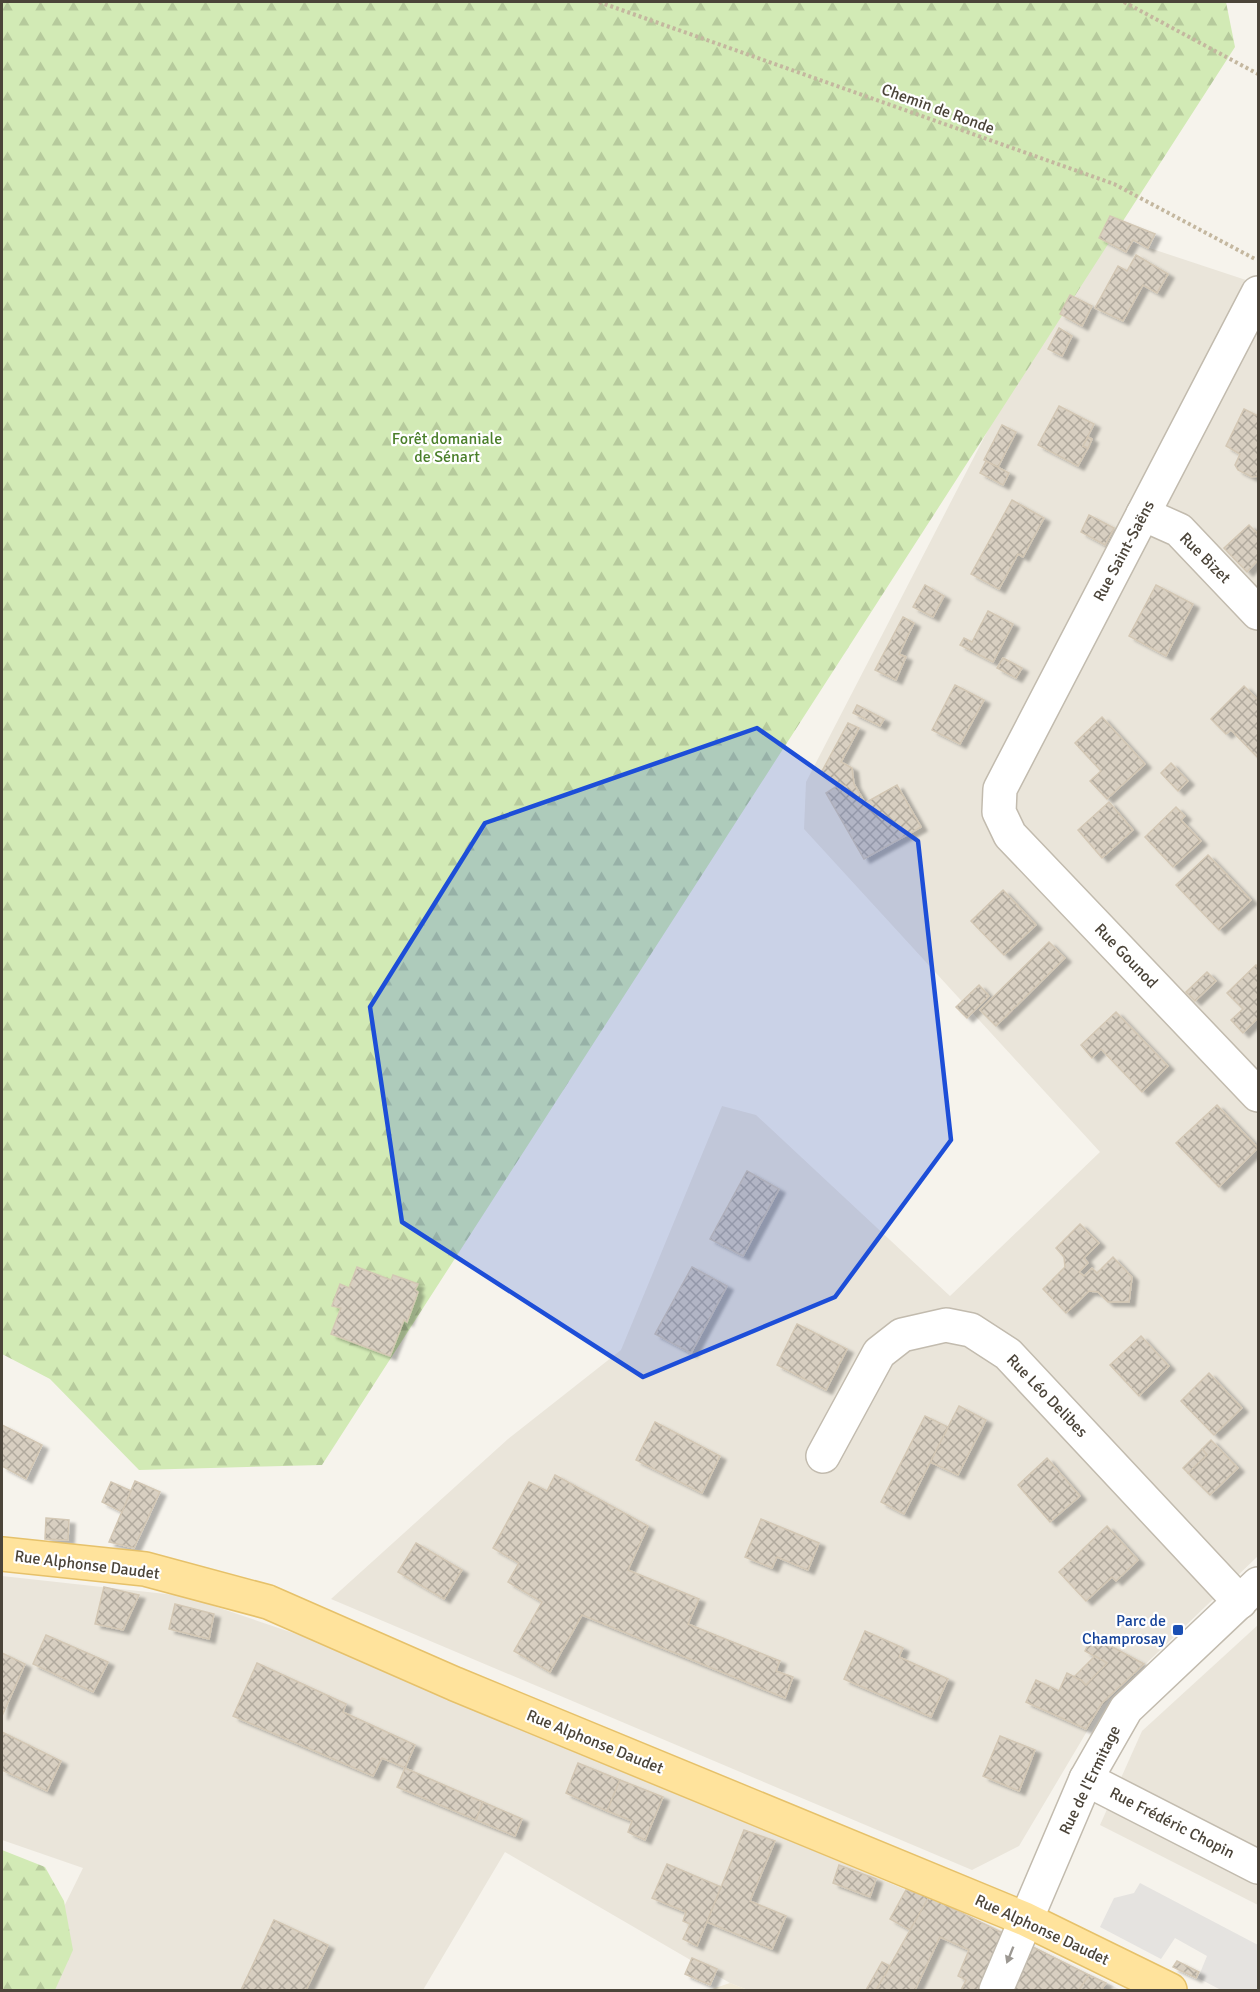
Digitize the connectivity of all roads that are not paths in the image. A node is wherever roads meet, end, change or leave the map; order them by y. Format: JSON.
{"nodes":[{"id":1,"x":1258,"y":293,"type":"edge"},
{"id":2,"x":1143,"y":514,"type":"junction"},
{"id":3,"x":1258,"y":613,"type":"edge"},
{"id":4,"x":999,"y":812,"type":"joint"},
{"id":5,"x":1258,"y":1095,"type":"edge"},
{"id":6,"x":823,"y":1456,"type":"dead end"},
{"id":7,"x":2,"y":1554,"type":"edge"},
{"id":8,"x":1249,"y":1593,"type":"edge"},
{"id":9,"x":1086,"y":1779,"type":"junction"},
{"id":10,"x":1258,"y":1867,"type":"edge"},
{"id":11,"x":1025,"y":1919,"type":"junction"},
{"id":12,"x":996,"y":1990,"type":"edge"},
{"id":13,"x":1170,"y":1990,"type":"edge"}],
"edges":[{"from":1,"to":2,"type":"street","name":"Rue Saint-Saëns"},
{"from":2,"to":3,"type":"street","name":"Rue Bizet"},
{"from":2,"to":4,"type":"street","name":"Rue Saint-Saëns"},
{"from":4,"to":5,"type":"street","name":"Rue Gounod"},
{"from":6,"to":8,"type":"street","name":"Rue Léo Delibes"},
{"from":7,"to":11,"type":"main road","name":"Rue Alphonse Daudet"},
{"from":8,"to":9,"type":"street","name":"Rue de l'Ermitage"},
{"from":9,"to":10,"type":"street","name":"Rue Frédéric Chopin"},
{"from":9,"to":11,"type":"street","name":"Rue de l'Ermitage"},
{"from":11,"to":12,"type":"street","name":"Rue de l'Ermitage","one_way":true},
{"from":11,"to":13,"type":"main road","name":"Rue Alphonse Daudet"}]}
